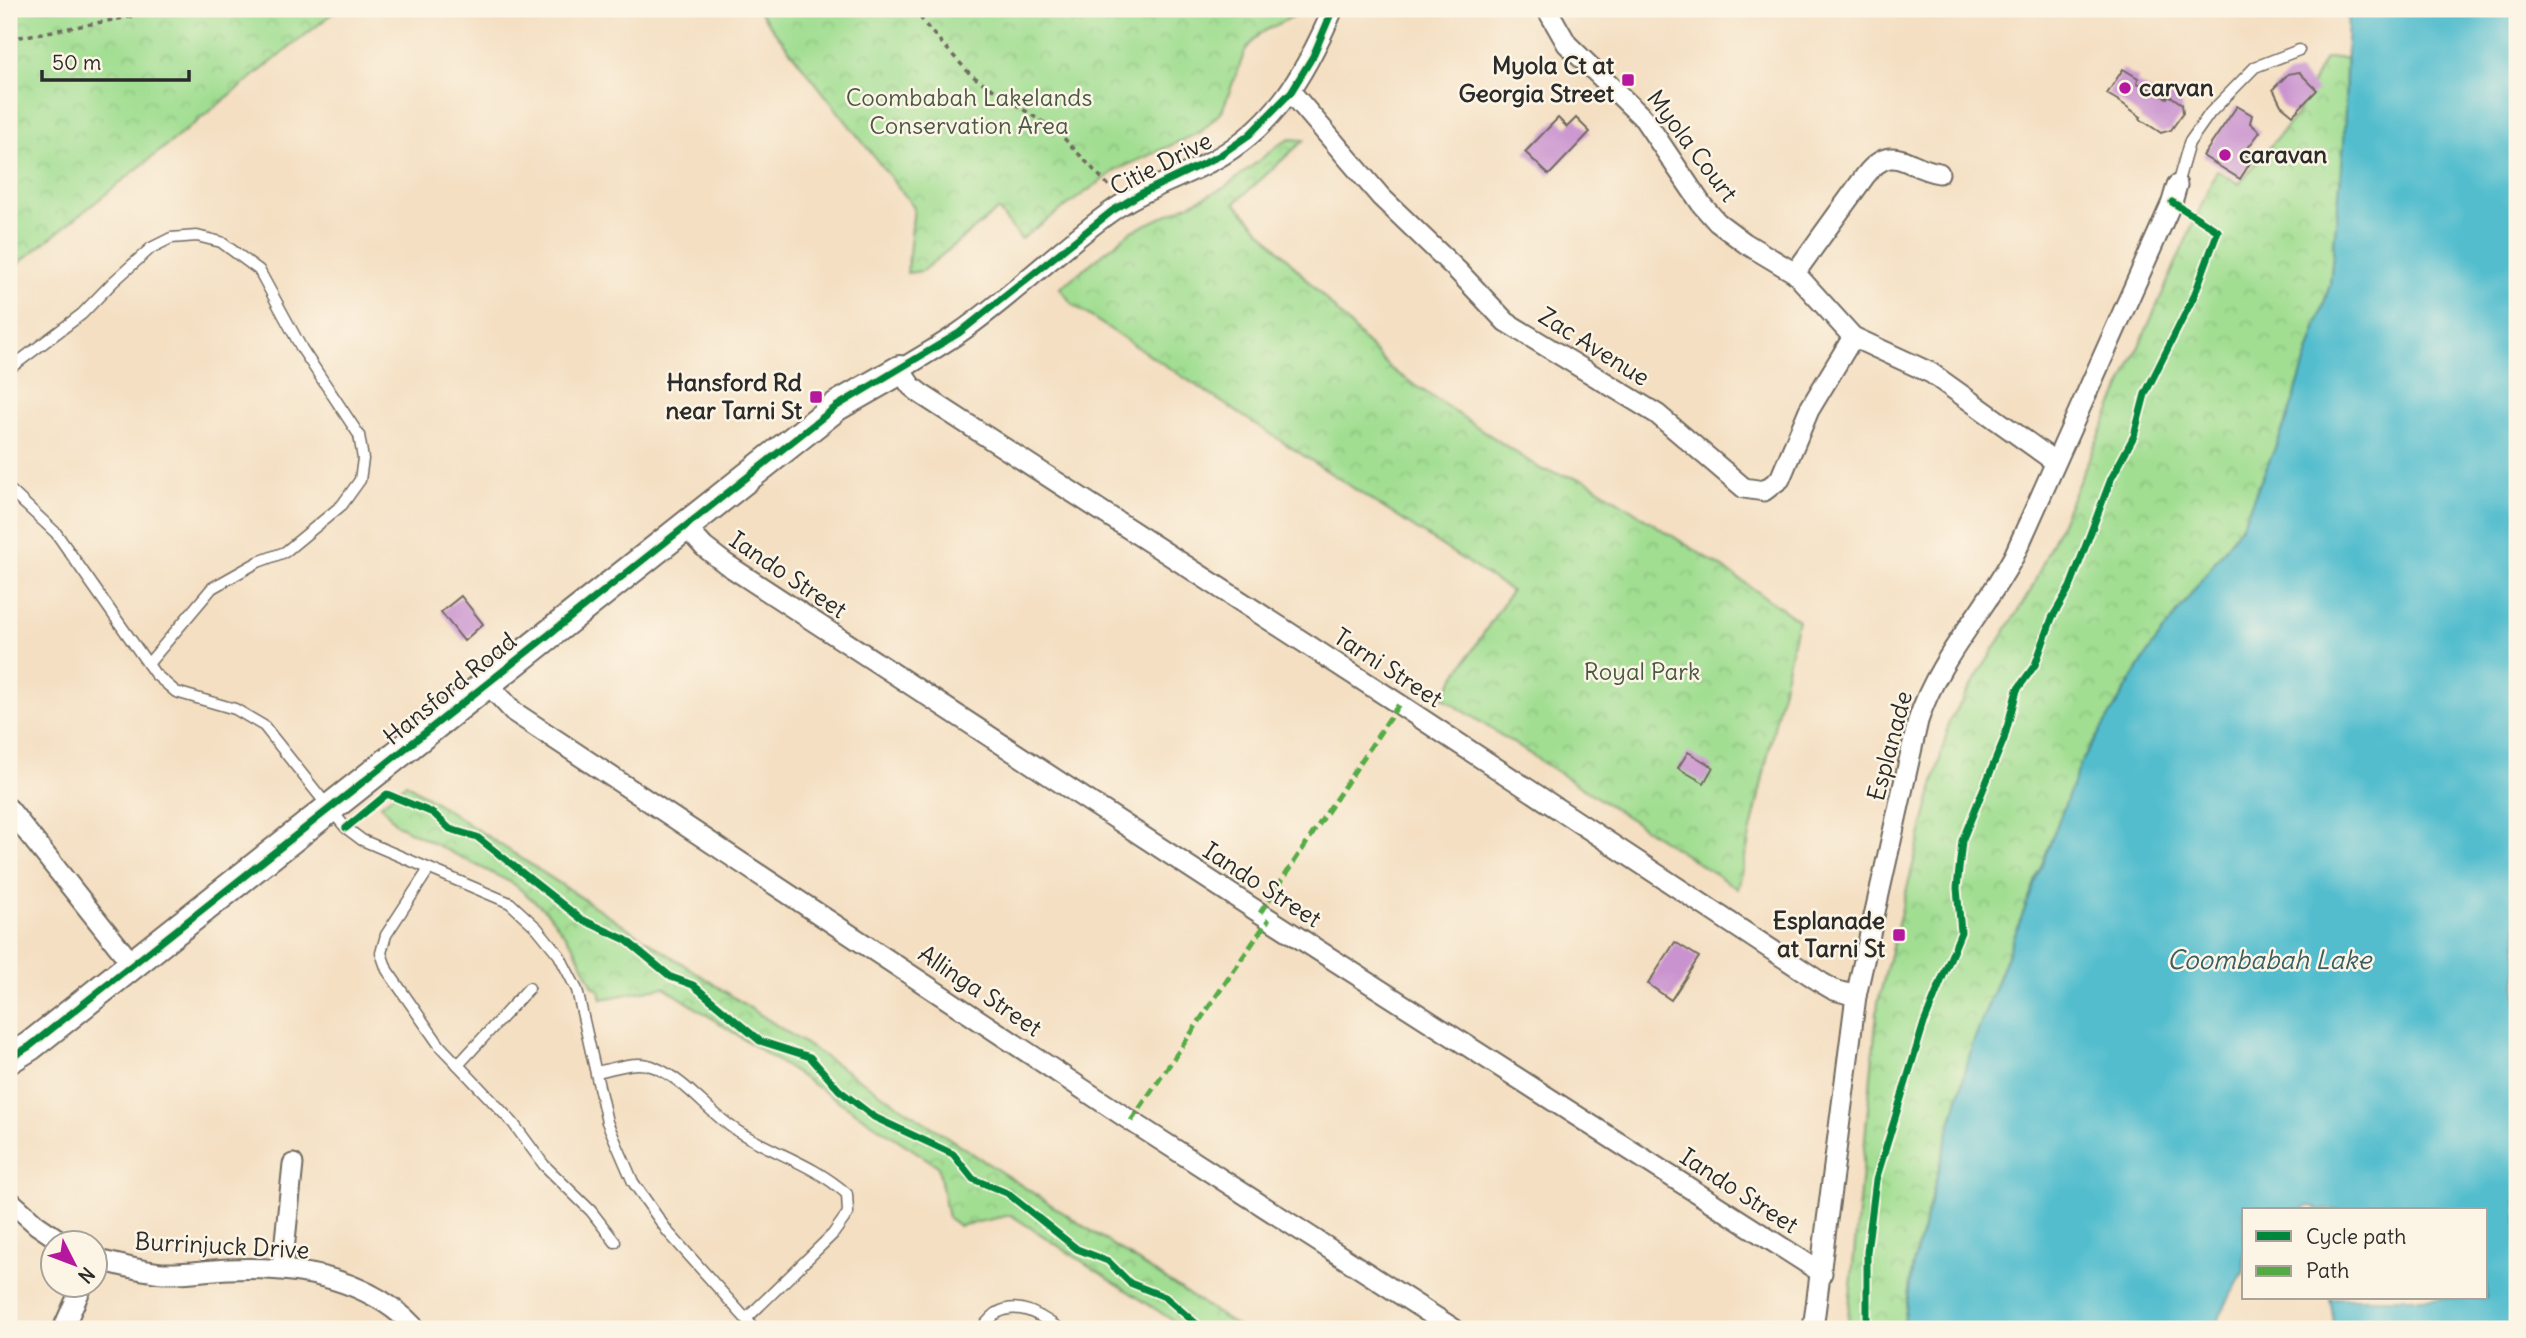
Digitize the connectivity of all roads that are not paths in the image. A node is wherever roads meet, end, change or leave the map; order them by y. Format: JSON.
{"nodes":[{"id":1,"x":1333,"y":9,"type":"edge"},
{"id":2,"x":1546,"y":9,"type":"edge"},
{"id":3,"x":2298,"y":50,"type":"dead end"},
{"id":4,"x":1291,"y":92,"type":"junction"},
{"id":5,"x":1940,"y":173,"type":"dead end"},
{"id":6,"x":2177,"y":185,"type":"joint"},
{"id":7,"x":1796,"y":273,"type":"junction"},
{"id":8,"x":1853,"y":337,"type":"junction"},
{"id":9,"x":9,"y":369,"type":"edge"},
{"id":10,"x":900,"y":370,"type":"junction"},
{"id":11,"x":2054,"y":461,"type":"junction"},
{"id":12,"x":9,"y":489,"type":"edge"},
{"id":13,"x":685,"y":526,"type":"junction"},
{"id":14,"x":148,"y":664,"type":"junction"},
{"id":15,"x":487,"y":683,"type":"junction"},
{"id":16,"x":9,"y":809,"type":"edge"},
{"id":17,"x":330,"y":809,"type":"junction"},
{"id":18,"x":429,"y":869,"type":"junction"},
{"id":19,"x":132,"y":964,"type":"junction"},
{"id":20,"x":529,"y":988,"type":"dead end"},
{"id":21,"x":1856,"y":996,"type":"junction"},
{"id":22,"x":19,"y":1052,"type":"edge"},
{"id":23,"x":458,"y":1065,"type":"junction"},
{"id":24,"x":9,"y":1068,"type":"edge"},
{"id":25,"x":596,"y":1072,"type":"junction"},
{"id":26,"x":293,"y":1164,"type":"dead end"},
{"id":27,"x":9,"y":1200,"type":"edge"},
{"id":28,"x":44,"y":1230,"type":"edge"},
{"id":29,"x":615,"y":1242,"type":"dead end"},
{"id":30,"x":108,"y":1262,"type":"edge"},
{"id":31,"x":282,"y":1269,"type":"junction"},
{"id":32,"x":1822,"y":1273,"type":"junction"},
{"id":33,"x":76,"y":1300,"type":"edge"},
{"id":34,"x":747,"y":1320,"type":"junction"},
{"id":35,"x":63,"y":1329,"type":"edge"},
{"id":36,"x":416,"y":1329,"type":"edge"},
{"id":37,"x":755,"y":1329,"type":"edge"},
{"id":38,"x":981,"y":1329,"type":"edge"},
{"id":39,"x":1060,"y":1329,"type":"edge"},
{"id":40,"x":1454,"y":1329,"type":"edge"},
{"id":41,"x":1813,"y":1329,"type":"edge"}],
"edges":[{"from":1,"to":4,"type":"street","name":"Citie Drive"},
{"from":2,"to":7,"type":"street","name":"Myola Court"},
{"from":3,"to":6,"type":"lane"},
{"from":4,"to":8,"type":"street","name":"Zac Avenue"},
{"from":4,"to":10,"type":"street","name":"Citie Drive"},
{"from":5,"to":7,"type":"street"},
{"from":6,"to":11,"type":"street","name":"Esplanade"},
{"from":7,"to":8,"type":"street","name":"Myola Court"},
{"from":8,"to":11,"type":"street","name":"Myola Court"},
{"from":9,"to":14,"type":"lane"},
{"from":10,"to":13,"type":"street","name":"Hansford Road"},
{"from":10,"to":21,"type":"street","name":"Tarni Street"},
{"from":11,"to":21,"type":"street","name":"Esplanade"},
{"from":12,"to":14,"type":"lane"},
{"from":13,"to":15,"type":"street","name":"Hansford Road"},
{"from":13,"to":32,"type":"street","name":"Iando Street"},
{"from":14,"to":17,"type":"lane"},
{"from":15,"to":17,"type":"street","name":"Hansford Road"},
{"from":15,"to":40,"type":"street","name":"Allinga Street"},
{"from":16,"to":19,"type":"street"},
{"from":17,"to":18,"type":"lane"},
{"from":17,"to":19,"type":"street","name":"Hansford Road"},
{"from":18,"to":23,"type":"lane"},
{"from":18,"to":25,"type":"lane"},
{"from":19,"to":22,"type":"street","name":"Hansford Road"},
{"from":20,"to":23,"type":"lane"},
{"from":21,"to":32,"type":"street","name":"Esplanade"},
{"from":22,"to":24,"type":"street","name":"Hansford Road"},
{"from":23,"to":29,"type":"lane"},
{"from":25,"to":34,"type":"lane"},
{"from":25,"to":34,"type":"lane"},
{"from":26,"to":31,"type":"street"},
{"from":27,"to":28,"type":"street"},
{"from":30,"to":31,"type":"street","name":"Burrinjuck Drive"},
{"from":31,"to":36,"type":"street","name":"Burrinjuck Drive"},
{"from":32,"to":41,"type":"street","name":"Esplanade"},
{"from":33,"to":35,"type":"street"},
{"from":34,"to":37,"type":"lane"},
{"from":38,"to":39,"type":"lane"}]}
